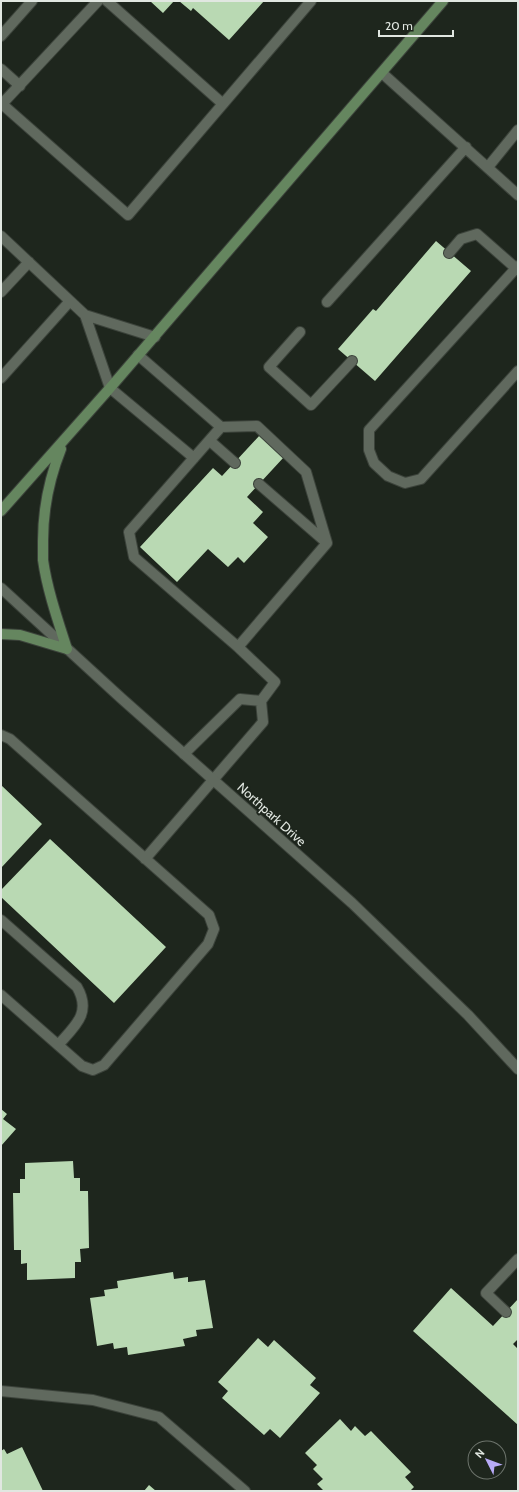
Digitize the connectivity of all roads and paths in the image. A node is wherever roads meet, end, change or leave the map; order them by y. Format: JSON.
{"nodes":[{"id":1,"x":32,"y":1,"type":"edge"},
{"id":2,"x":98,"y":1,"type":"edge"},
{"id":3,"x":107,"y":1,"type":"edge"},
{"id":4,"x":311,"y":1,"type":"edge"},
{"id":5,"x":443,"y":1,"type":"edge"},
{"id":6,"x":1,"y":36,"type":"edge"},
{"id":7,"x":1,"y":69,"type":"edge"},
{"id":8,"x":382,"y":73,"type":"junction"},
{"id":9,"x":20,"y":86,"type":"junction"},
{"id":10,"x":223,"y":104,"type":"junction"},
{"id":11,"x":518,"y":130,"type":"edge"},
{"id":12,"x":466,"y":147,"type":"junction"},
{"id":13,"x":488,"y":167,"type":"junction"},
{"id":14,"x":518,"y":195,"type":"edge"},
{"id":15,"x":1,"y":236,"type":"edge"},
{"id":16,"x":449,"y":253,"type":"dead end"},
{"id":17,"x":29,"y":262,"type":"junction"},
{"id":18,"x":517,"y":268,"type":"edge"},
{"id":19,"x":1,"y":292,"type":"edge"},
{"id":20,"x":70,"y":301,"type":"junction"},
{"id":21,"x":327,"y":302,"type":"dead end"},
{"id":22,"x":85,"y":315,"type":"junction"},
{"id":23,"x":300,"y":332,"type":"dead end"},
{"id":24,"x":155,"y":337,"type":"junction"},
{"id":25,"x":138,"y":355,"type":"junction"},
{"id":26,"x":352,"y":361,"type":"dead end"},
{"id":27,"x":518,"y":371,"type":"edge"},
{"id":28,"x":1,"y":378,"type":"edge"},
{"id":29,"x":110,"y":388,"type":"junction"},
{"id":30,"x":221,"y":427,"type":"junction"},
{"id":31,"x":64,"y":441,"type":"junction"},
{"id":32,"x":210,"y":441,"type":"junction"},
{"id":33,"x":194,"y":458,"type":"junction"},
{"id":34,"x":234,"y":463,"type":"dead end"},
{"id":35,"x":259,"y":484,"type":"dead end"},
{"id":36,"x":1,"y":512,"type":"edge"},
{"id":37,"x":327,"y":543,"type":"junction"},
{"id":38,"x":1,"y":588,"type":"edge"},
{"id":39,"x":1,"y":634,"type":"edge"},
{"id":40,"x":238,"y":647,"type":"junction"},
{"id":41,"x":67,"y":649,"type":"junction"},
{"id":42,"x":261,"y":701,"type":"junction"},
{"id":43,"x":1,"y":735,"type":"edge"},
{"id":44,"x":184,"y":754,"type":"junction"},
{"id":45,"x":214,"y":780,"type":"junction"},
{"id":46,"x":145,"y":859,"type":"junction"},
{"id":47,"x":1,"y":920,"type":"edge"},
{"id":48,"x":1,"y":995,"type":"edge"},
{"id":49,"x":58,"y":1045,"type":"junction"},
{"id":50,"x":518,"y":1068,"type":"edge"},
{"id":51,"x":518,"y":1259,"type":"edge"},
{"id":52,"x":506,"y":1312,"type":"dead end"},
{"id":53,"x":1,"y":1391,"type":"edge"},
{"id":54,"x":245,"y":1491,"type":"edge"}],
"edges":[{"from":1,"to":6,"type":"street"},
{"from":2,"to":9,"type":"street"},
{"from":3,"to":10,"type":"street"},
{"from":4,"to":10,"type":"street"},
{"from":5,"to":8,"type":"main road"},
{"from":7,"to":9,"type":"street"},
{"from":8,"to":12,"type":"street"},
{"from":8,"to":24,"type":"main road"},
{"from":9,"to":10,"type":"street"},
{"from":11,"to":13,"type":"street"},
{"from":12,"to":13,"type":"street"},
{"from":12,"to":21,"type":"street"},
{"from":13,"to":14,"type":"street"},
{"from":15,"to":17,"type":"street"},
{"from":16,"to":18,"type":"street"},
{"from":17,"to":19,"type":"street"},
{"from":17,"to":20,"type":"street"},
{"from":18,"to":27,"type":"street"},
{"from":20,"to":22,"type":"street"},
{"from":20,"to":28,"type":"street"},
{"from":22,"to":24,"type":"street"},
{"from":22,"to":29,"type":"street"},
{"from":23,"to":26,"type":"street"},
{"from":24,"to":25,"type":"main road"},
{"from":25,"to":29,"type":"main road"},
{"from":25,"to":30,"type":"street"},
{"from":29,"to":31,"type":"main road"},
{"from":29,"to":33,"type":"street"},
{"from":30,"to":32,"type":"street"},
{"from":30,"to":37,"type":"street"},
{"from":31,"to":36,"type":"main road"},
{"from":31,"to":41,"type":"main road"},
{"from":32,"to":33,"type":"street"},
{"from":32,"to":34,"type":"street"},
{"from":33,"to":40,"type":"street"},
{"from":35,"to":37,"type":"street"},
{"from":37,"to":40,"type":"street"},
{"from":38,"to":41,"type":"street","name":"Northpark Drive"},
{"from":39,"to":41,"type":"main road"},
{"from":40,"to":42,"type":"street"},
{"from":41,"to":44,"type":"street","name":"Northpark Drive"},
{"from":42,"to":44,"type":"street"},
{"from":42,"to":45,"type":"street"},
{"from":43,"to":46,"type":"street"},
{"from":44,"to":45,"type":"street","name":"Northpark Drive"},
{"from":45,"to":46,"type":"street"},
{"from":45,"to":50,"type":"street","name":"Northpark Drive"},
{"from":46,"to":49,"type":"street"},
{"from":47,"to":49,"type":"street"},
{"from":48,"to":49,"type":"street"},
{"from":51,"to":52,"type":"street"},
{"from":53,"to":54,"type":"street"}]}
